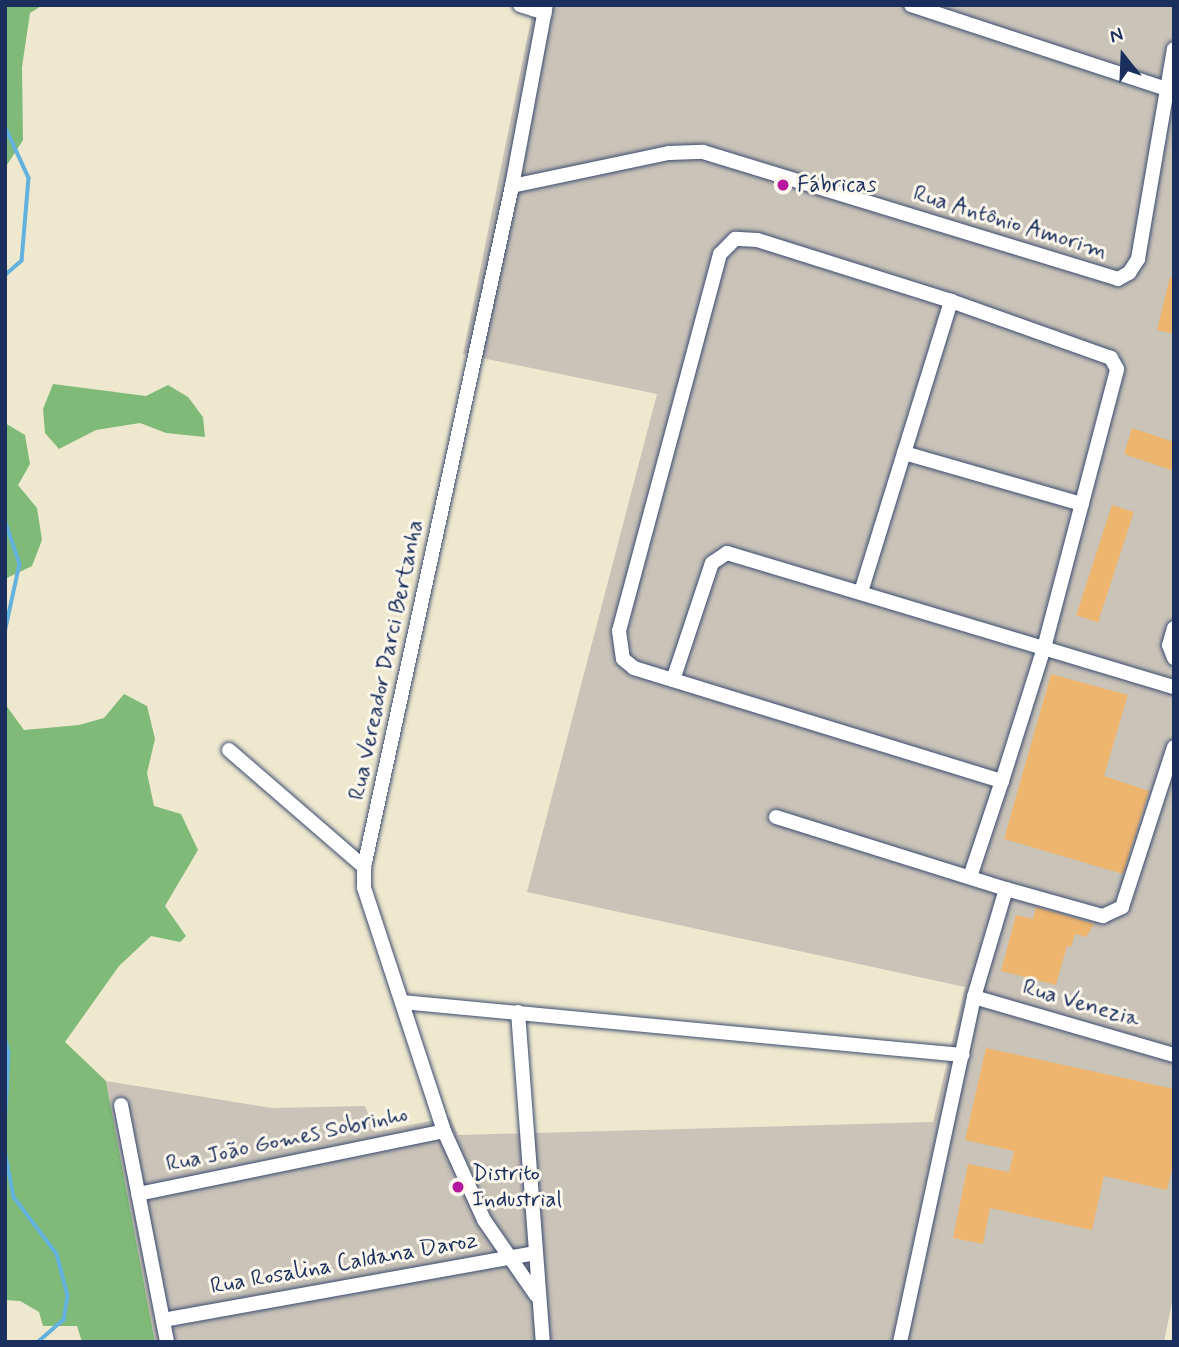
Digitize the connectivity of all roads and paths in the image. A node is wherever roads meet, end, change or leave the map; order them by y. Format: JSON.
{"nodes":[{"id":1,"x":520,"y":5,"type":"edge"},
{"id":2,"x":911,"y":5,"type":"edge"},
{"id":3,"x":545,"y":9,"type":"edge"},
{"id":4,"x":1174,"y":49,"type":"edge"},
{"id":5,"x":1166,"y":89,"type":"junction"},
{"id":6,"x":512,"y":186,"type":"junction"},
{"id":7,"x":951,"y":301,"type":"junction"},
{"id":8,"x":904,"y":453,"type":"junction"},
{"id":9,"x":1082,"y":504,"type":"junction"},
{"id":10,"x":861,"y":592,"type":"junction"},
{"id":11,"x":1174,"y":628,"type":"edge"},
{"id":12,"x":1044,"y":648,"type":"junction"},
{"id":13,"x":1174,"y":657,"type":"edge"},
{"id":14,"x":673,"y":680,"type":"junction"},
{"id":15,"x":1174,"y":687,"type":"edge"},
{"id":16,"x":1174,"y":747,"type":"edge"},
{"id":17,"x":229,"y":750,"type":"dead end"},
{"id":18,"x":1002,"y":781,"type":"junction"},
{"id":19,"x":776,"y":817,"type":"dead end"},
{"id":20,"x":364,"y":867,"type":"junction"},
{"id":21,"x":970,"y":877,"type":"junction"},
{"id":22,"x":1006,"y":889,"type":"junction"},
{"id":23,"x":974,"y":998,"type":"junction"},
{"id":24,"x":402,"y":1002,"type":"junction"},
{"id":25,"x":518,"y":1012,"type":"junction"},
{"id":26,"x":962,"y":1055,"type":"junction"},
{"id":27,"x":1174,"y":1055,"type":"edge"},
{"id":28,"x":121,"y":1105,"type":"dead end"},
{"id":29,"x":444,"y":1131,"type":"junction"},
{"id":30,"x":138,"y":1194,"type":"junction"},
{"id":31,"x":534,"y":1253,"type":"junction"},
{"id":32,"x":507,"y":1257,"type":"junction"},
{"id":33,"x":536,"y":1295,"type":"junction"},
{"id":34,"x":163,"y":1320,"type":"junction"},
{"id":35,"x":167,"y":1342,"type":"edge"},
{"id":36,"x":543,"y":1342,"type":"edge"},
{"id":37,"x":900,"y":1342,"type":"edge"}],
"edges":[{"from":1,"to":3,"type":"street"},
{"from":2,"to":5,"type":"street"},
{"from":3,"to":6,"type":"street","name":"Rua Vereador Darci Bertanha"},
{"from":4,"to":5,"type":"street"},
{"from":5,"to":6,"type":"street","name":"Rua Antônio Amorim"},
{"from":6,"to":20,"type":"street","name":"Rua Vereador Darci Bertanha"},
{"from":7,"to":8,"type":"street"},
{"from":7,"to":9,"type":"street"},
{"from":7,"to":14,"type":"street"},
{"from":8,"to":9,"type":"street"},
{"from":8,"to":10,"type":"street"},
{"from":9,"to":12,"type":"street"},
{"from":10,"to":12,"type":"street"},
{"from":10,"to":14,"type":"street"},
{"from":11,"to":13,"type":"street"},
{"from":12,"to":15,"type":"street"},
{"from":12,"to":18,"type":"street"},
{"from":14,"to":18,"type":"street"},
{"from":16,"to":22,"type":"street"},
{"from":17,"to":20,"type":"street"},
{"from":18,"to":21,"type":"street"},
{"from":19,"to":21,"type":"street"},
{"from":20,"to":24,"type":"street","name":"Rua Vereador Darci Bertanha"},
{"from":21,"to":22,"type":"street"},
{"from":22,"to":23,"type":"street"},
{"from":23,"to":26,"type":"street"},
{"from":23,"to":27,"type":"street","name":"Rua Venezia"},
{"from":24,"to":25,"type":"street"},
{"from":24,"to":29,"type":"street","name":"Rua Vereador Darci Bertanha"},
{"from":25,"to":26,"type":"street"},
{"from":25,"to":31,"type":"street","name":"Rua Vereador Darci Bertanha"},
{"from":26,"to":37,"type":"street"},
{"from":28,"to":30,"type":"street"},
{"from":29,"to":30,"type":"street","name":"Rua João Gomes Sobrinho"},
{"from":29,"to":32,"type":"street","name":"Rua Vereador Darci Bertanha"},
{"from":30,"to":34,"type":"street"},
{"from":31,"to":32,"type":"street","name":"Rua Rosalina Caldana Daroz"},
{"from":31,"to":33,"type":"street","name":"Rua Vereador Darci Bertanha"},
{"from":32,"to":33,"type":"street","name":"Rua Vereador Darci Bertanha"},
{"from":32,"to":34,"type":"street","name":"Rua Rosalina Caldana Daroz"},
{"from":33,"to":36,"type":"street","name":"Rua Vereador Darci Bertanha"},
{"from":34,"to":35,"type":"street"}]}
